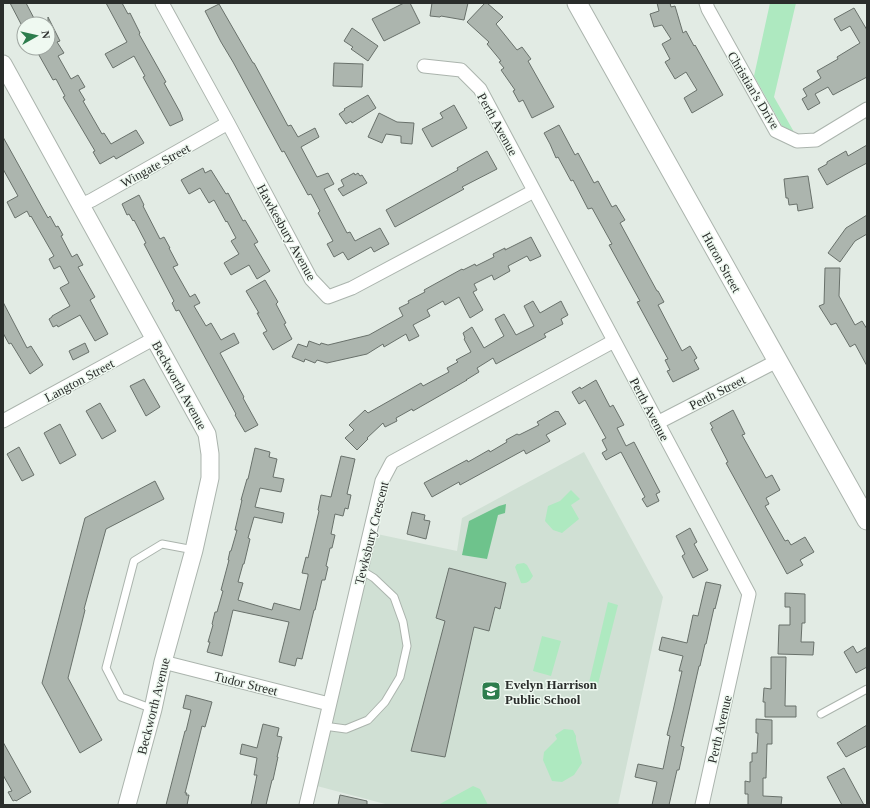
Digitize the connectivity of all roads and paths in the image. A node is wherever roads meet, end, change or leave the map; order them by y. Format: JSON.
{"nodes":[{"id":1,"x":162,"y":3,"type":"edge"},
{"id":2,"x":577,"y":3,"type":"edge"},
{"id":3,"x":706,"y":3,"type":"edge"},
{"id":4,"x":3,"y":64,"type":"edge"},
{"id":5,"x":424,"y":66,"type":"dead end"},
{"id":6,"x":867,"y":109,"type":"edge"},
{"id":7,"x":228,"y":123,"type":"junction"},
{"id":8,"x":534,"y":191,"type":"junction"},
{"id":9,"x":81,"y":205,"type":"junction"},
{"id":10,"x":155,"y":338,"type":"junction"},
{"id":11,"x":614,"y":341,"type":"junction"},
{"id":12,"x":777,"y":361,"type":"junction"},
{"id":13,"x":3,"y":421,"type":"edge"},
{"id":14,"x":657,"y":423,"type":"junction"},
{"id":15,"x":867,"y":520,"type":"edge"},
{"id":16,"x":194,"y":550,"type":"junction"},
{"id":17,"x":361,"y":570,"type":"junction"},
{"id":18,"x":163,"y":662,"type":"junction"},
{"id":19,"x":867,"y":689,"type":"edge"},
{"id":20,"x":330,"y":704,"type":"junction"},
{"id":21,"x":153,"y":709,"type":"junction"},
{"id":22,"x":821,"y":714,"type":"dead end"},
{"id":23,"x":324,"y":726,"type":"junction"},
{"id":24,"x":127,"y":805,"type":"edge"},
{"id":25,"x":306,"y":805,"type":"edge"},
{"id":26,"x":702,"y":805,"type":"edge"}],
"edges":[{"from":1,"to":7,"type":"street","name":"Hawkesbury Avenue"},
{"from":2,"to":12,"type":"main road","name":"Huron Street"},
{"from":3,"to":6,"type":"street","name":"Christian's Drive"},
{"from":4,"to":9,"type":"street","name":"Beckworth Avenue"},
{"from":5,"to":8,"type":"street","name":"Perth Avenue"},
{"from":7,"to":8,"type":"street","name":"Hawkesbury Avenue"},
{"from":7,"to":9,"type":"street","name":"Wingate Street"},
{"from":8,"to":11,"type":"street","name":"Perth Avenue"},
{"from":9,"to":10,"type":"street","name":"Beckworth Avenue"},
{"from":10,"to":13,"type":"street","name":"Langton Street"},
{"from":10,"to":16,"type":"street","name":"Beckworth Avenue"},
{"from":11,"to":14,"type":"street","name":"Perth Avenue"},
{"from":11,"to":17,"type":"street","name":"Tewksbury Crescent"},
{"from":12,"to":14,"type":"street","name":"Perth Street"},
{"from":12,"to":15,"type":"main road","name":"Huron Street"},
{"from":14,"to":26,"type":"street","name":"Perth Avenue"},
{"from":16,"to":18,"type":"street","name":"Beckworth Avenue"},
{"from":16,"to":21,"type":"lane"},
{"from":17,"to":20,"type":"street","name":"Tewksbury Crescent"},
{"from":17,"to":23,"type":"lane"},
{"from":18,"to":20,"type":"street","name":"Tudor Street"},
{"from":18,"to":21,"type":"street","name":"Beckworth Avenue"},
{"from":19,"to":22,"type":"lane"},
{"from":20,"to":23,"type":"street","name":"Tewksbury Crescent"},
{"from":21,"to":24,"type":"street","name":"Beckworth Avenue"},
{"from":23,"to":25,"type":"street","name":"Tewksbury Crescent"}]}
